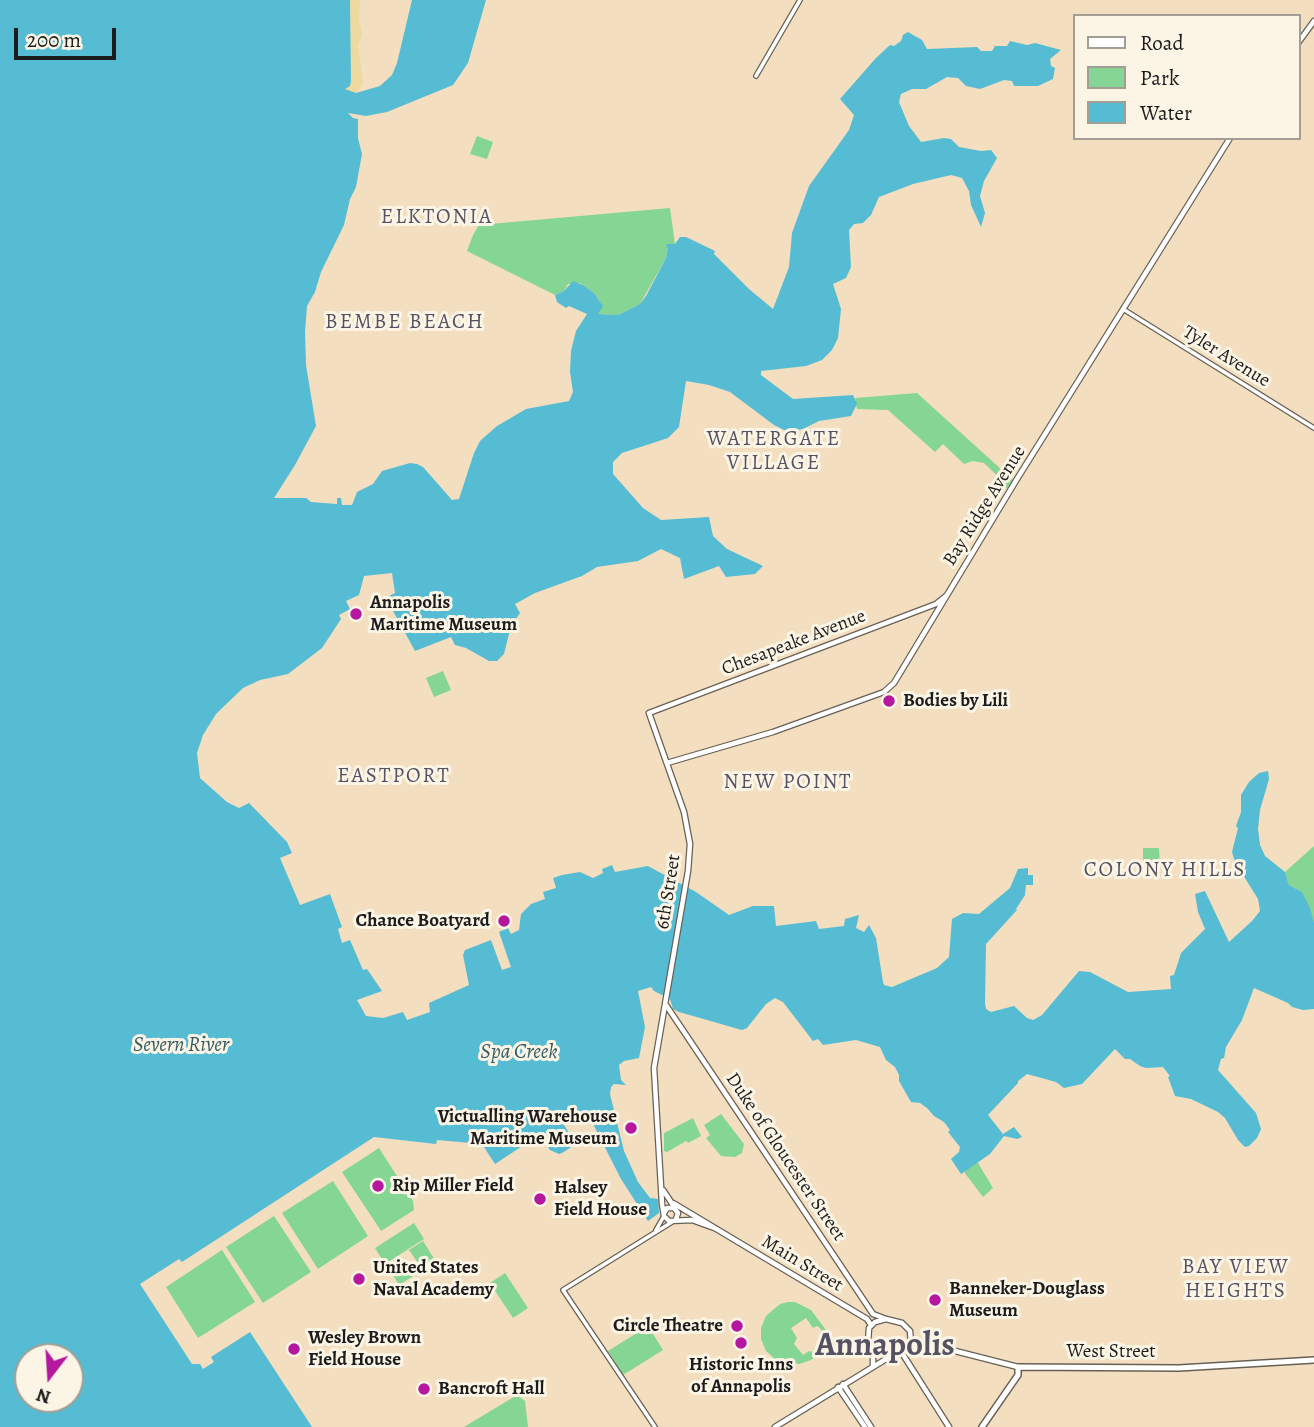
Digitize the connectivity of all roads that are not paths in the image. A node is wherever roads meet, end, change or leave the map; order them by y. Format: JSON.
{"nodes":[{"id":1,"x":800,"y":0,"type":"edge"},
{"id":2,"x":1314,"y":21,"type":"edge"},
{"id":3,"x":1300,"y":40,"type":"edge"},
{"id":4,"x":756,"y":76,"type":"dead end"},
{"id":5,"x":1229,"y":140,"type":"edge"},
{"id":6,"x":1123,"y":309,"type":"junction"},
{"id":7,"x":1314,"y":428,"type":"edge"},
{"id":8,"x":946,"y":596,"type":"junction"},
{"id":9,"x":936,"y":604,"type":"junction"},
{"id":10,"x":934,"y":621,"type":"junction"},
{"id":11,"x":649,"y":713,"type":"joint"},
{"id":12,"x":667,"y":763,"type":"junction"},
{"id":13,"x":666,"y":1001,"type":"junction"},
{"id":14,"x":662,"y":1189,"type":"junction"},
{"id":15,"x":675,"y":1206,"type":"junction"},
{"id":16,"x":664,"y":1215,"type":"junction"},
{"id":17,"x":674,"y":1220,"type":"junction"},
{"id":18,"x":717,"y":1229,"type":"junction"},
{"id":19,"x":654,"y":1231,"type":"junction"},
{"id":20,"x":886,"y":1319,"type":"junction"},
{"id":21,"x":871,"y":1325,"type":"junction"},
{"id":22,"x":912,"y":1340,"type":"junction"},
{"id":23,"x":873,"y":1348,"type":"junction"},
{"id":24,"x":902,"y":1353,"type":"junction"},
{"id":25,"x":891,"y":1356,"type":"junction"},
{"id":26,"x":1314,"y":1360,"type":"edge"},
{"id":27,"x":873,"y":1366,"type":"junction"},
{"id":28,"x":1018,"y":1367,"type":"junction"},
{"id":29,"x":840,"y":1386,"type":"junction"},
{"id":30,"x":655,"y":1427,"type":"edge"},
{"id":31,"x":775,"y":1427,"type":"edge"},
{"id":32,"x":865,"y":1427,"type":"edge"},
{"id":33,"x":871,"y":1427,"type":"edge"},
{"id":34,"x":950,"y":1427,"type":"edge"},
{"id":35,"x":982,"y":1427,"type":"edge"}],
"edges":[{"from":1,"to":4,"type":"street"},
{"from":2,"to":3,"type":"main road"},
{"from":5,"to":6,"type":"main road","name":"Bay Ridge Avenue"},
{"from":6,"to":7,"type":"street","name":"Tyler Avenue"},
{"from":6,"to":8,"type":"main road","name":"Bay Ridge Avenue"},
{"from":8,"to":9,"type":"main road","name":"Chesapeake Avenue"},
{"from":8,"to":10,"type":"main road","name":"Bay Ridge Avenue"},
{"from":9,"to":10,"type":"main road"},
{"from":9,"to":11,"type":"main road","name":"Chesapeake Avenue"},
{"from":10,"to":12,"type":"main road","name":"Bay Ridge Avenue"},
{"from":11,"to":12,"type":"main road","name":"6th Street"},
{"from":12,"to":13,"type":"main road","name":"6th Street"},
{"from":13,"to":14,"type":"main road","name":"6th Street"},
{"from":13,"to":20,"type":"main road","name":"Duke of Gloucester Street"},
{"from":14,"to":15,"type":"main road"},
{"from":14,"to":16,"type":"main road","name":"6th Street"},
{"from":15,"to":16,"type":"main road"},
{"from":15,"to":17,"type":"main road"},
{"from":15,"to":18,"type":"main road","name":"Main Street"},
{"from":16,"to":17,"type":"main road"},
{"from":16,"to":19,"type":"street"},
{"from":17,"to":18,"type":"main road","name":"Main Street"},
{"from":17,"to":19,"type":"street"},
{"from":18,"to":21,"type":"main road","name":"Main Street"},
{"from":19,"to":30,"type":"street"},
{"from":20,"to":21,"type":"main road"},
{"from":20,"to":22,"type":"main road"},
{"from":21,"to":23,"type":"main road"},
{"from":22,"to":24,"type":"main road"},
{"from":22,"to":28,"type":"main road","name":"West Street"},
{"from":23,"to":25,"type":"main road"},
{"from":23,"to":27,"type":"main road"},
{"from":24,"to":25,"type":"main road"},
{"from":24,"to":34,"type":"main road"},
{"from":25,"to":27,"type":"main road"},
{"from":26,"to":28,"type":"main road","name":"West Street"},
{"from":27,"to":29,"type":"main road"},
{"from":28,"to":35,"type":"main road"},
{"from":29,"to":31,"type":"main road"},
{"from":29,"to":32,"type":"main road"},
{"from":29,"to":33,"type":"main road"}]}
